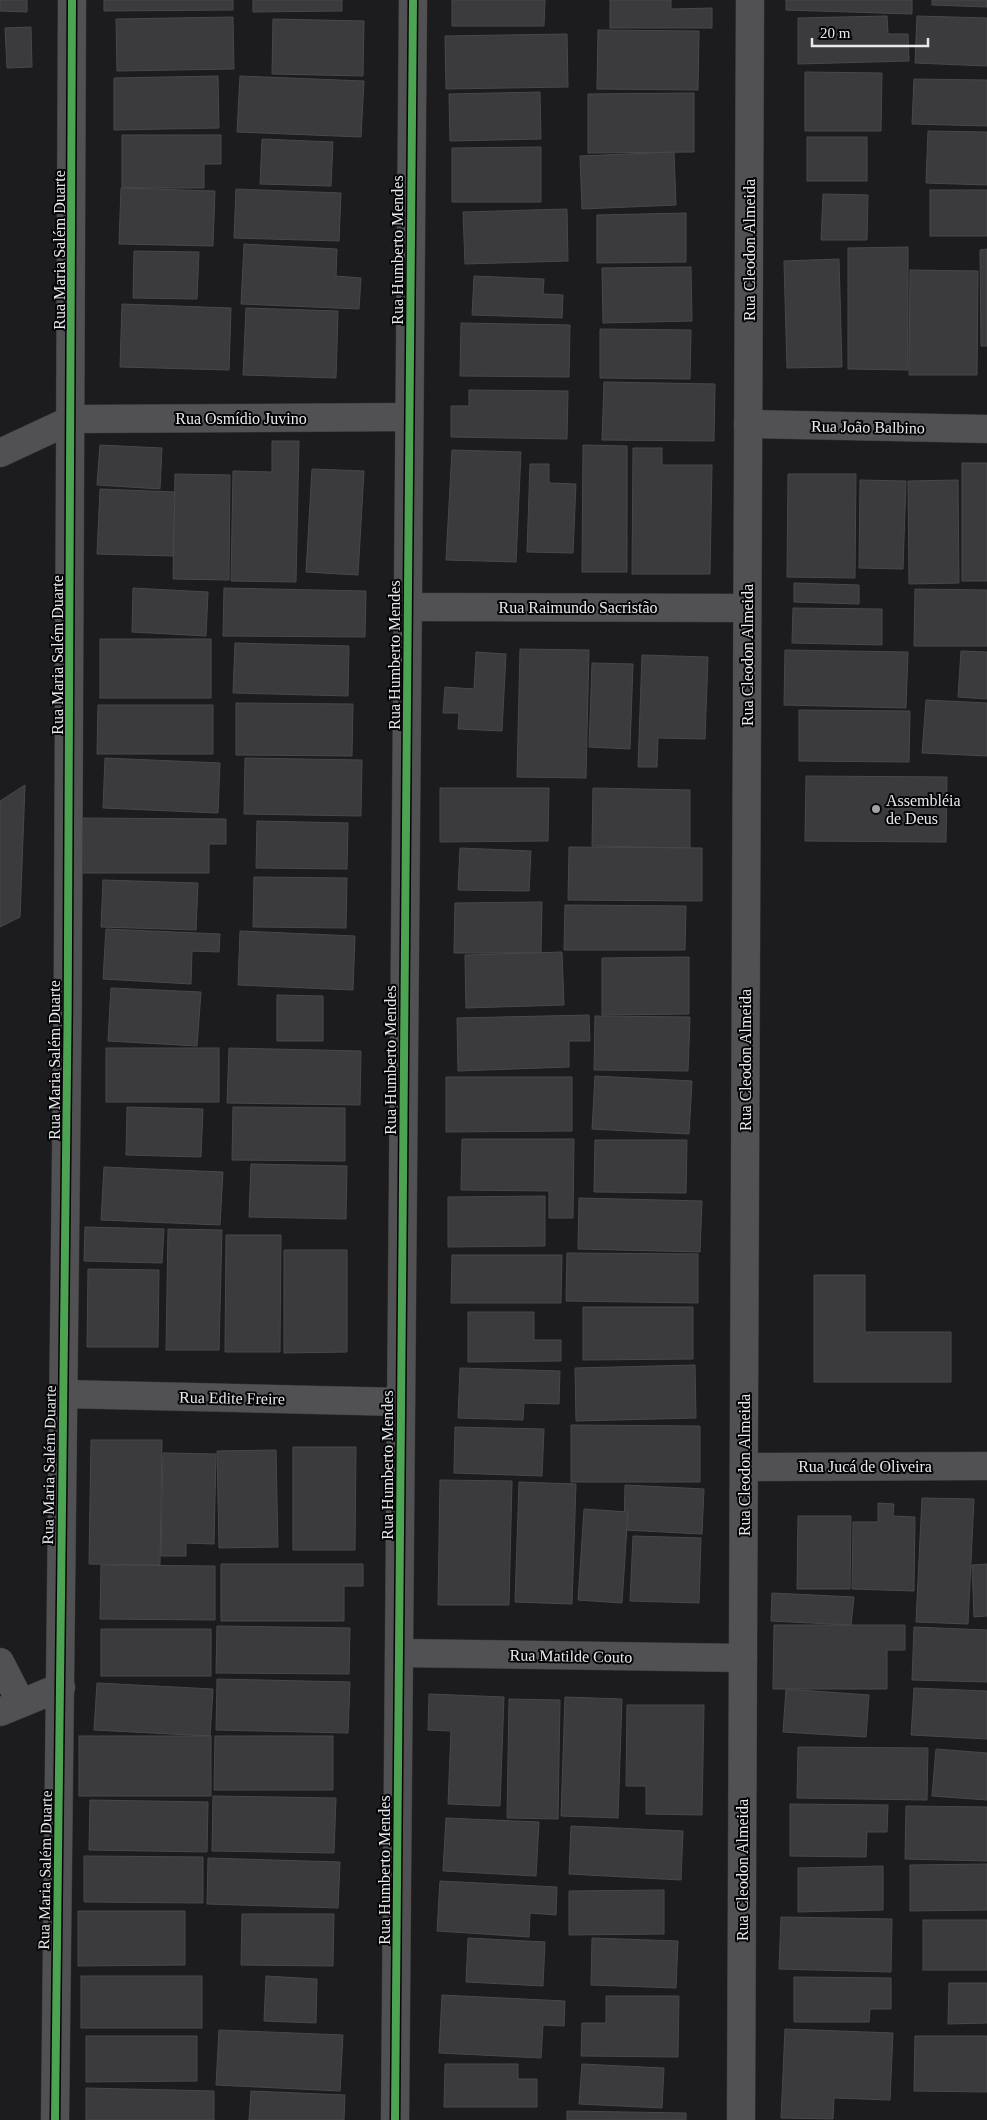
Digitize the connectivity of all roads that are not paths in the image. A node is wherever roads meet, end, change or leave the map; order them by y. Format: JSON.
{"nodes":[{"id":1,"x":72,"y":0,"type":"edge"},
{"id":2,"x":413,"y":0,"type":"edge"},
{"id":3,"x":750,"y":0,"type":"edge"},
{"id":4,"x":409,"y":417,"type":"junction"},
{"id":5,"x":73,"y":419,"type":"junction"},
{"id":6,"x":748,"y":424,"type":"junction"},
{"id":7,"x":987,"y":430,"type":"edge"},
{"id":8,"x":0,"y":453,"type":"edge"},
{"id":9,"x":408,"y":607,"type":"junction"},
{"id":10,"x":747,"y":608,"type":"junction"},
{"id":11,"x":64,"y":1394,"type":"junction"},
{"id":12,"x":401,"y":1402,"type":"junction"},
{"id":13,"x":987,"y":1466,"type":"edge"},
{"id":14,"x":744,"y":1467,"type":"junction"},
{"id":15,"x":399,"y":1654,"type":"junction"},
{"id":16,"x":743,"y":1658,"type":"junction"},
{"id":17,"x":0,"y":1662,"type":"edge"},
{"id":18,"x":61,"y":1687,"type":"junction"},
{"id":19,"x":11,"y":1708,"type":"edge"},
{"id":20,"x":55,"y":2120,"type":"edge"},
{"id":21,"x":395,"y":2120,"type":"edge"},
{"id":22,"x":741,"y":2120,"type":"edge"}],
"edges":[{"from":1,"to":5,"type":"street","name":"Rua Maria Salém Duarte"},
{"from":2,"to":4,"type":"street","name":"Rua Humberto Mendes"},
{"from":3,"to":6,"type":"street","name":"Rua Cleodon Almeida"},
{"from":4,"to":5,"type":"street","name":"Rua Osmídio Juvino"},
{"from":4,"to":9,"type":"street","name":"Rua Humberto Mendes"},
{"from":5,"to":8,"type":"street"},
{"from":5,"to":11,"type":"street","name":"Rua Maria Salém Duarte"},
{"from":6,"to":7,"type":"street","name":"Rua João Balbino"},
{"from":6,"to":10,"type":"street","name":"Rua Cleodon Almeida"},
{"from":9,"to":10,"type":"street","name":"Rua Raimundo Sacristão"},
{"from":9,"to":12,"type":"street","name":"Rua Humberto Mendes"},
{"from":10,"to":14,"type":"street","name":"Rua Cleodon Almeida"},
{"from":11,"to":12,"type":"street","name":"Rua Edite Freire"},
{"from":11,"to":18,"type":"street","name":"Rua Maria Salém Duarte"},
{"from":12,"to":15,"type":"street","name":"Rua Humberto Mendes"},
{"from":13,"to":14,"type":"street","name":"Rua Jucá de Oliveira"},
{"from":14,"to":16,"type":"street","name":"Rua Cleodon Almeida"},
{"from":15,"to":16,"type":"street","name":"Rua Matilde Couto"},
{"from":15,"to":21,"type":"street","name":"Rua Humberto Mendes"},
{"from":16,"to":22,"type":"street","name":"Rua Cleodon Almeida"},
{"from":17,"to":19,"type":"street"},
{"from":18,"to":19,"type":"street"},
{"from":18,"to":20,"type":"street","name":"Rua Maria Salém Duarte"}]}
